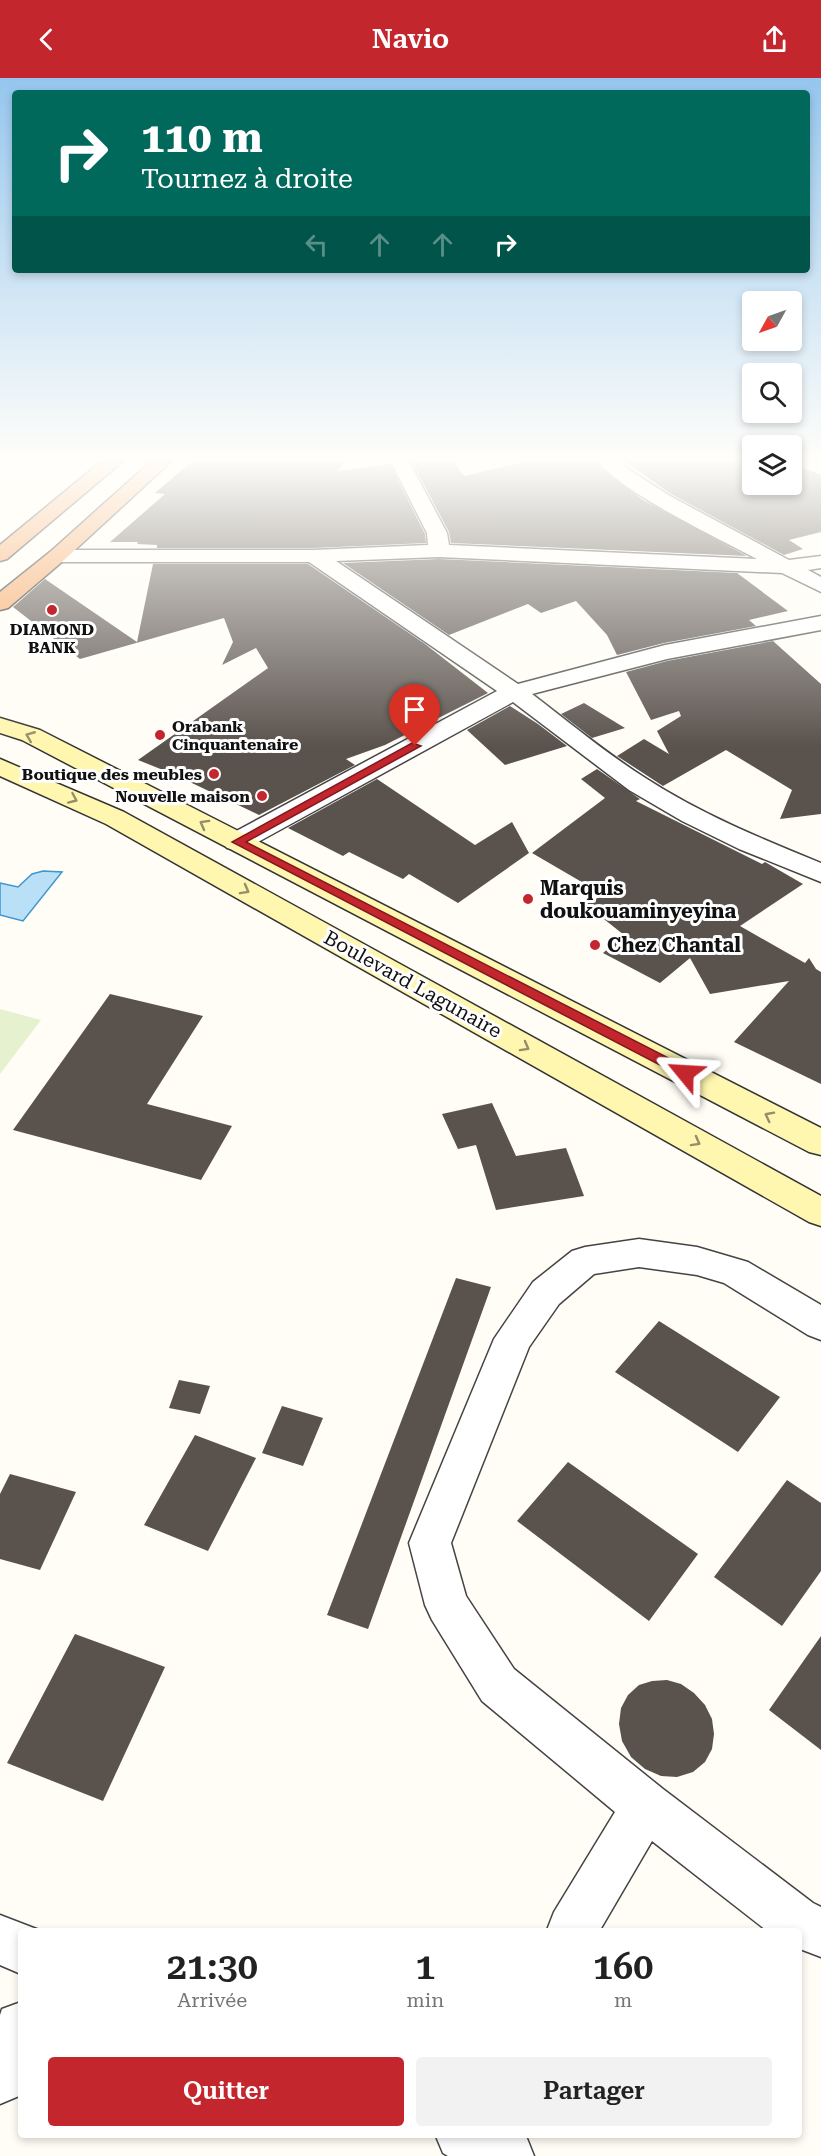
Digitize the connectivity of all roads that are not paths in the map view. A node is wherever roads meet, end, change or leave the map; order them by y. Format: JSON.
{"nodes":[{"id":1,"x":60,"y":553,"type":"edge"},
{"id":2,"x":390,"y":553,"type":"edge"},
{"id":3,"x":482,"y":553,"type":"edge"},
{"id":4,"x":759,"y":553,"type":"edge"},
{"id":5,"x":57,"y":556,"type":"junction"},
{"id":6,"x":314,"y":556,"type":"junction"},
{"id":7,"x":821,"y":562,"type":"edge"},
{"id":8,"x":784,"y":567,"type":"junction"},
{"id":9,"x":821,"y":586,"type":"edge"},
{"id":10,"x":0,"y":603,"type":"edge"},
{"id":11,"x":821,"y":623,"type":"edge"},
{"id":12,"x":514,"y":692,"type":"junction"},
{"id":13,"x":0,"y":725,"type":"edge"},
{"id":14,"x":0,"y":767,"type":"edge"},
{"id":15,"x":237,"y":842,"type":"junction"},
{"id":16,"x":821,"y":873,"type":"edge"},
{"id":17,"x":821,"y":1143,"type":"edge"},
{"id":18,"x":821,"y":1212,"type":"edge"},
{"id":19,"x":821,"y":1324,"type":"edge"},
{"id":20,"x":646,"y":1806,"type":"junction"},
{"id":21,"x":573,"y":1928,"type":"edge"},
{"id":22,"x":821,"y":1932,"type":"edge"},
{"id":23,"x":0,"y":1940,"type":"edge"},
{"id":24,"x":18,"y":1947,"type":"edge"},
{"id":25,"x":18,"y":2035,"type":"edge"},
{"id":26,"x":0,"y":2077,"type":"edge"},
{"id":27,"x":470,"y":2138,"type":"edge"},
{"id":28,"x":506,"y":2156,"type":"edge"}],
"edges":[{"from":1,"to":5,"type":"highway"},
{"from":2,"to":6,"type":"street"},
{"from":3,"to":8,"type":"street"},
{"from":4,"to":8,"type":"street"},
{"from":5,"to":6,"type":"street"},
{"from":5,"to":10,"type":"highway"},
{"from":6,"to":12,"type":"street"},
{"from":7,"to":8,"type":"street"},
{"from":8,"to":9,"type":"street"},
{"from":11,"to":12,"type":"street"},
{"from":12,"to":15,"type":"street"},
{"from":12,"to":16,"type":"street"},
{"from":15,"to":13,"type":"main road","one_way":true},
{"from":14,"to":18,"type":"main road","name":"Boulevard Lagunaire","one_way":true},
{"from":17,"to":15,"type":"main road","one_way":true},
{"from":19,"to":20,"type":"street"},
{"from":20,"to":21,"type":"street"},
{"from":20,"to":22,"type":"street"},
{"from":23,"to":24,"type":"street"},
{"from":25,"to":26,"type":"street"},
{"from":27,"to":28,"type":"street"}]}
